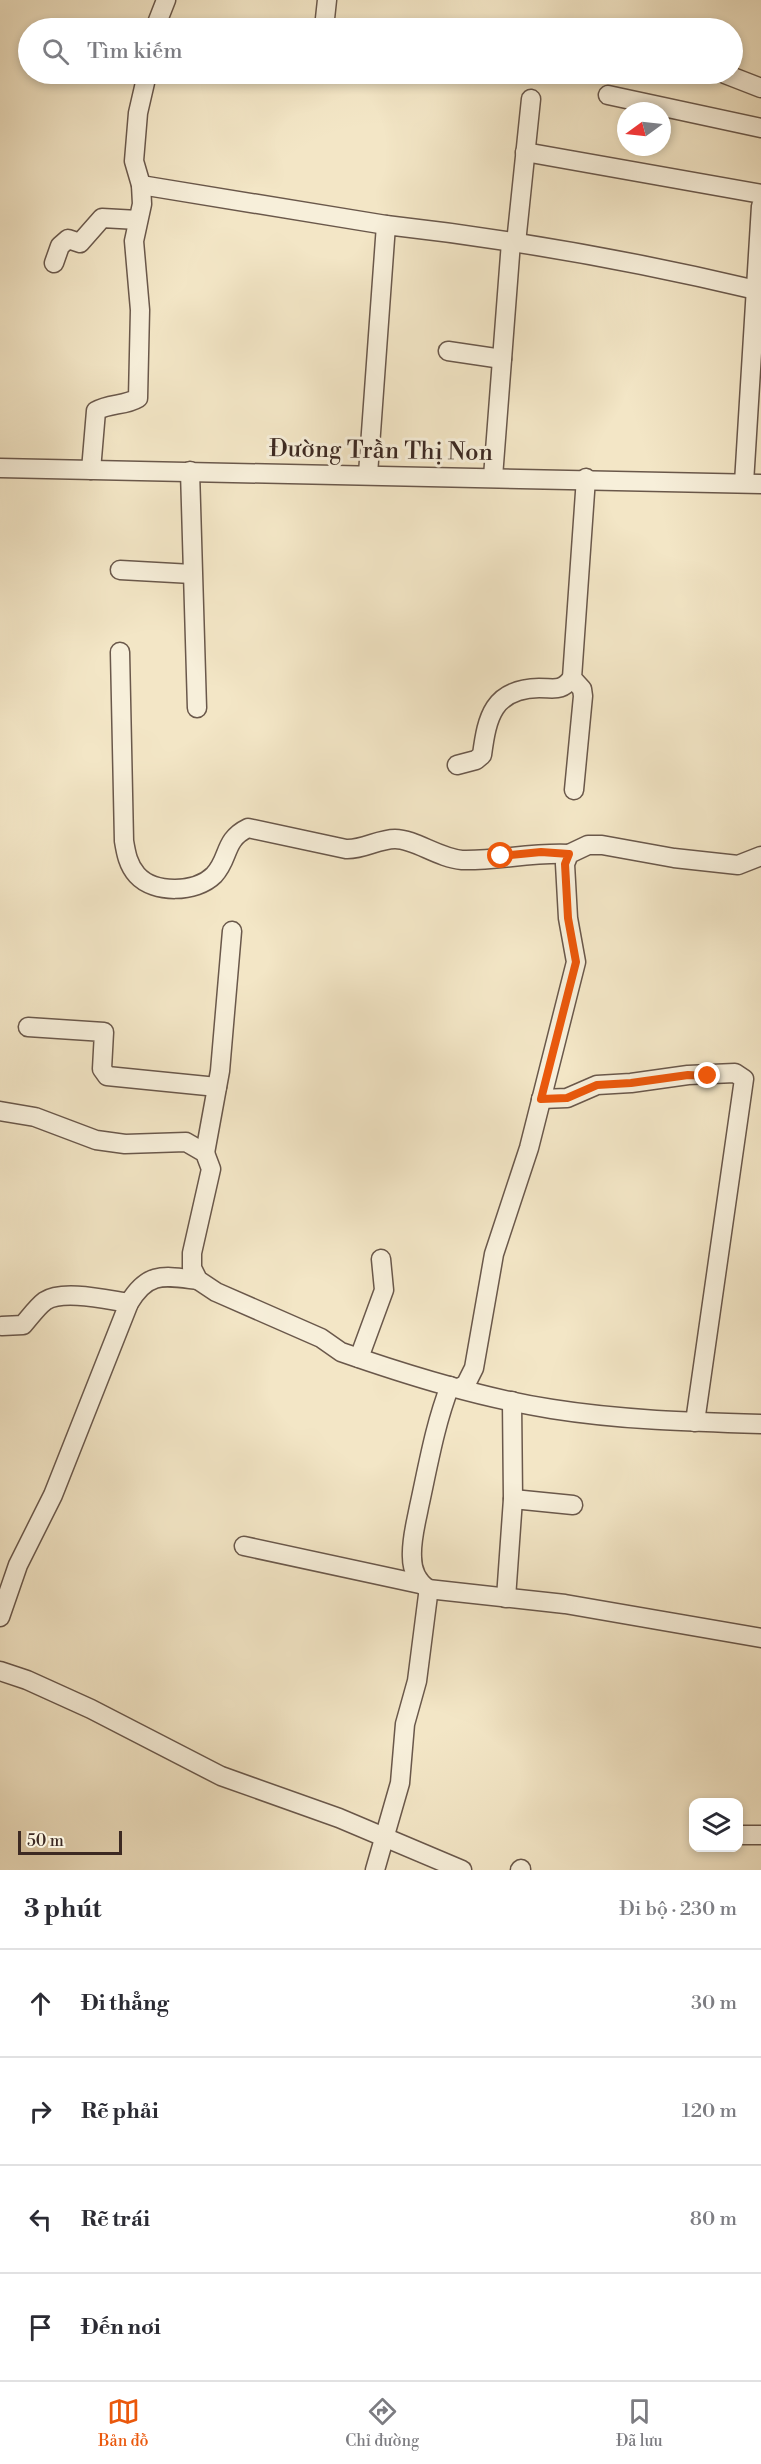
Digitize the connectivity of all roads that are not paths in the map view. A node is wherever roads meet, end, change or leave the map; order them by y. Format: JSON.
{"nodes":[{"id":1,"x":166,"y":0,"type":"edge"},
{"id":2,"x":327,"y":0,"type":"edge"},
{"id":3,"x":159,"y":18,"type":"edge"},
{"id":4,"x":325,"y":18,"type":"edge"},
{"id":5,"x":743,"y":81,"type":"edge"},
{"id":6,"x":145,"y":84,"type":"edge"},
{"id":7,"x":761,"y":88,"type":"edge"},
{"id":8,"x":608,"y":95,"type":"dead end"},
{"id":9,"x":531,"y":99,"type":"dead end"},
{"id":10,"x":761,"y":128,"type":"edge"},
{"id":11,"x":525,"y":152,"type":"junction"},
{"id":12,"x":141,"y":185,"type":"junction"},
{"id":13,"x":761,"y":194,"type":"edge"},
{"id":14,"x":761,"y":206,"type":"edge"},
{"id":15,"x":138,"y":220,"type":"junction"},
{"id":16,"x":386,"y":225,"type":"junction"},
{"id":17,"x":514,"y":242,"type":"junction"},
{"id":18,"x":54,"y":263,"type":"dead end"},
{"id":19,"x":756,"y":290,"type":"junction"},
{"id":20,"x":448,"y":351,"type":"dead end"},
{"id":21,"x":502,"y":359,"type":"junction"},
{"id":22,"x":0,"y":468,"type":"edge"},
{"id":23,"x":91,"y":470,"type":"junction"},
{"id":24,"x":190,"y":471,"type":"junction"},
{"id":25,"x":368,"y":474,"type":"junction"},
{"id":26,"x":493,"y":477,"type":"junction"},
{"id":27,"x":586,"y":478,"type":"junction"},
{"id":28,"x":753,"y":483,"type":"edge"},
{"id":29,"x":120,"y":570,"type":"dead end"},
{"id":30,"x":192,"y":574,"type":"junction"},
{"id":31,"x":120,"y":652,"type":"dead end"},
{"id":32,"x":572,"y":678,"type":"junction"},
{"id":33,"x":196,"y":708,"type":"dead end"},
{"id":34,"x":457,"y":765,"type":"dead end"},
{"id":35,"x":574,"y":790,"type":"dead end"},
{"id":36,"x":569,"y":854,"type":"junction"},
{"id":37,"x":761,"y":856,"type":"edge"},
{"id":38,"x":232,"y":931,"type":"dead end"},
{"id":39,"x":28,"y":1027,"type":"dead end"},
{"id":40,"x":217,"y":1088,"type":"junction"},
{"id":41,"x":541,"y":1099,"type":"junction"},
{"id":42,"x":0,"y":1111,"type":"edge"},
{"id":43,"x":205,"y":1153,"type":"junction"},
{"id":44,"x":381,"y":1259,"type":"dead end"},
{"id":45,"x":198,"y":1280,"type":"junction"},
{"id":46,"x":129,"y":1303,"type":"junction"},
{"id":47,"x":2,"y":1326,"type":"dead end"},
{"id":48,"x":359,"y":1358,"type":"junction"},
{"id":49,"x":455,"y":1387,"type":"junction"},
{"id":50,"x":512,"y":1401,"type":"junction"},
{"id":51,"x":695,"y":1422,"type":"junction"},
{"id":52,"x":761,"y":1424,"type":"edge"},
{"id":53,"x":513,"y":1499,"type":"junction"},
{"id":54,"x":573,"y":1505,"type":"dead end"},
{"id":55,"x":244,"y":1546,"type":"dead end"},
{"id":56,"x":424,"y":1586,"type":"junction"},
{"id":57,"x":506,"y":1598,"type":"junction"},
{"id":58,"x":0,"y":1617,"type":"edge"},
{"id":59,"x":761,"y":1638,"type":"edge"},
{"id":60,"x":0,"y":1671,"type":"edge"},
{"id":61,"x":743,"y":1835,"type":"edge"},
{"id":62,"x":761,"y":1835,"type":"edge"},
{"id":63,"x":384,"y":1837,"type":"junction"},
{"id":64,"x":375,"y":1870,"type":"edge"},
{"id":65,"x":462,"y":1870,"type":"edge"}],
"edges":[{"from":1,"to":3,"type":"street"},
{"from":2,"to":4,"type":"street"},
{"from":5,"to":7,"type":"street"},
{"from":6,"to":12,"type":"street"},
{"from":8,"to":10,"type":"street"},
{"from":9,"to":11,"type":"street"},
{"from":11,"to":13,"type":"street"},
{"from":11,"to":17,"type":"street"},
{"from":12,"to":15,"type":"street"},
{"from":12,"to":16,"type":"street"},
{"from":14,"to":19,"type":"street"},
{"from":15,"to":18,"type":"street"},
{"from":15,"to":23,"type":"street"},
{"from":16,"to":17,"type":"street"},
{"from":16,"to":25,"type":"street"},
{"from":17,"to":19,"type":"street"},
{"from":17,"to":21,"type":"street"},
{"from":19,"to":28,"type":"street"},
{"from":20,"to":21,"type":"street"},
{"from":21,"to":26,"type":"street"},
{"from":22,"to":23,"type":"street","name":"Đường Trần Thị Non"},
{"from":23,"to":24,"type":"street","name":"Đường Trần Thị Non"},
{"from":24,"to":25,"type":"street","name":"Đường Trần Thị Non"},
{"from":24,"to":30,"type":"street"},
{"from":25,"to":26,"type":"street","name":"Đường Trần Thị Non"},
{"from":26,"to":27,"type":"street","name":"Đường Trần Thị Non"},
{"from":27,"to":28,"type":"street","name":"Đường Trần Thị Non"},
{"from":27,"to":32,"type":"street"},
{"from":29,"to":30,"type":"street"},
{"from":30,"to":33,"type":"street"},
{"from":31,"to":36,"type":"street"},
{"from":32,"to":34,"type":"street"},
{"from":32,"to":35,"type":"street"},
{"from":36,"to":37,"type":"street"},
{"from":36,"to":41,"type":"street"},
{"from":38,"to":40,"type":"street"},
{"from":39,"to":40,"type":"street"},
{"from":40,"to":43,"type":"street"},
{"from":41,"to":49,"type":"street"},
{"from":41,"to":51,"type":"street"},
{"from":42,"to":43,"type":"street"},
{"from":43,"to":45,"type":"street"},
{"from":44,"to":48,"type":"street"},
{"from":45,"to":46,"type":"street"},
{"from":45,"to":48,"type":"street"},
{"from":46,"to":47,"type":"street"},
{"from":46,"to":58,"type":"street"},
{"from":48,"to":49,"type":"street"},
{"from":49,"to":50,"type":"street"},
{"from":49,"to":56,"type":"street"},
{"from":50,"to":51,"type":"street"},
{"from":50,"to":53,"type":"street"},
{"from":51,"to":52,"type":"street"},
{"from":53,"to":54,"type":"street"},
{"from":53,"to":57,"type":"street"},
{"from":55,"to":56,"type":"street"},
{"from":56,"to":57,"type":"street"},
{"from":56,"to":63,"type":"street"},
{"from":57,"to":59,"type":"street"},
{"from":60,"to":63,"type":"street"},
{"from":61,"to":62,"type":"street"},
{"from":63,"to":64,"type":"street"},
{"from":63,"to":65,"type":"street"}]}
